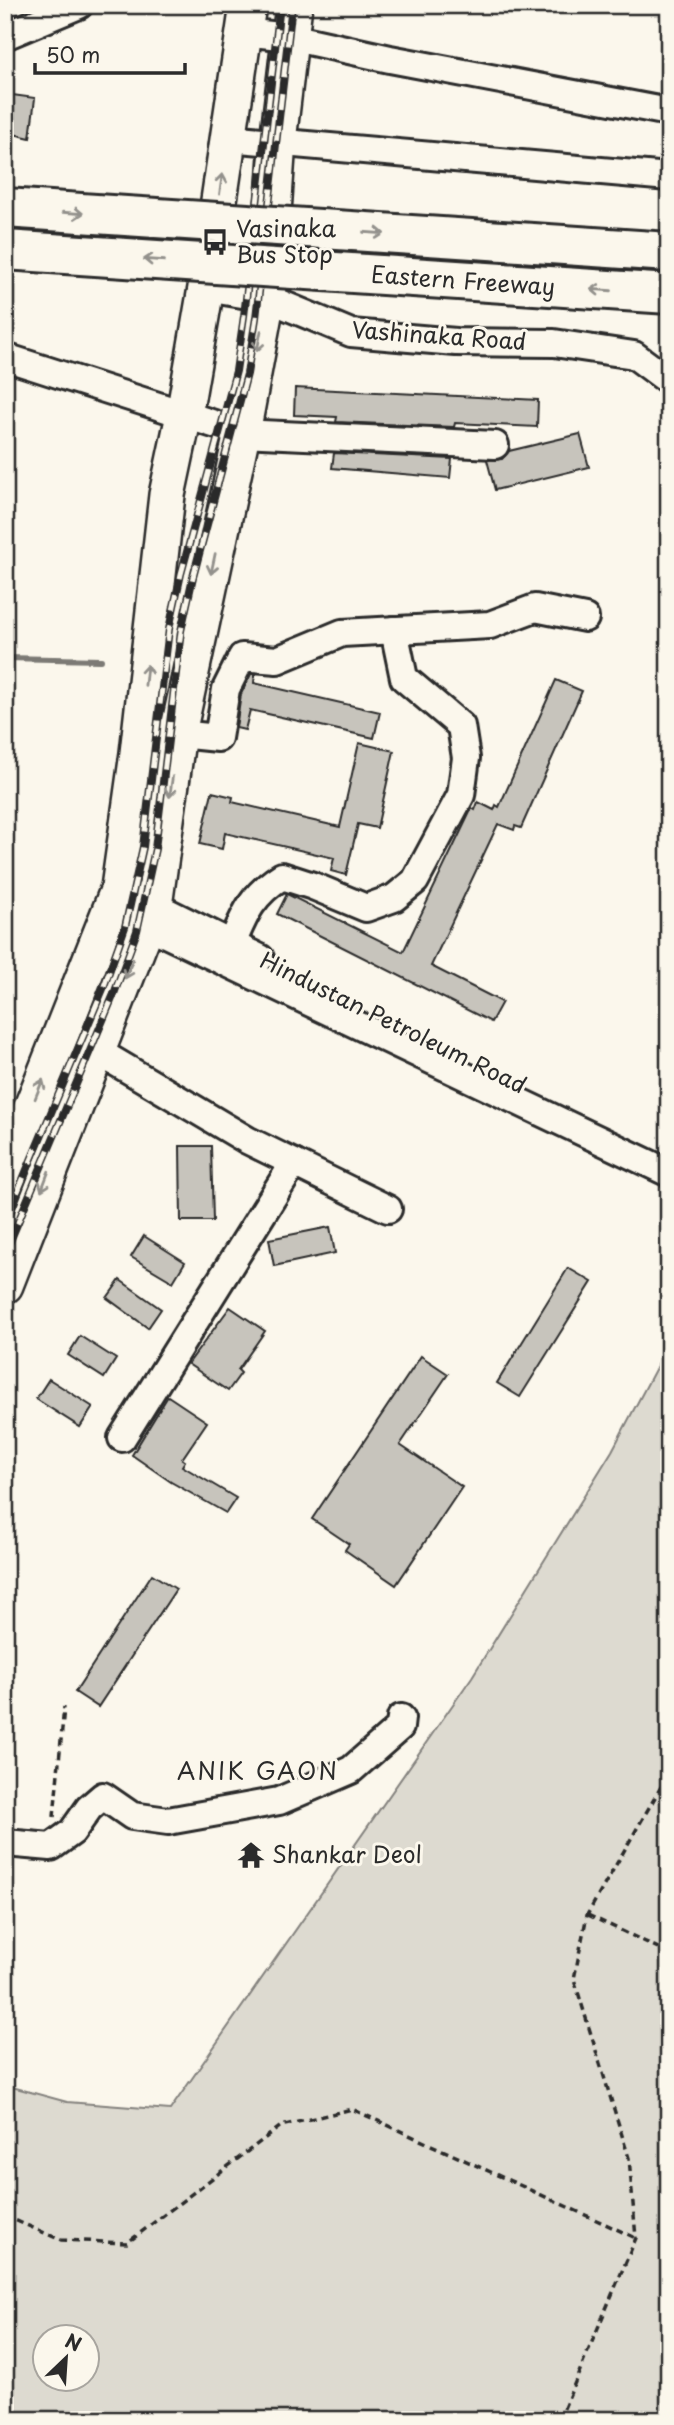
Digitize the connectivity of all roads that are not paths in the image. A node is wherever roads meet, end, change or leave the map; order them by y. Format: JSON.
{"nodes":[{"id":1,"x":79,"y":5,"type":"edge"},
{"id":2,"x":245,"y":18,"type":"edge"},
{"id":3,"x":292,"y":21,"type":"edge"},
{"id":4,"x":5,"y":36,"type":"edge"},
{"id":5,"x":238,"y":75,"type":"junction"},
{"id":6,"x":284,"y":80,"type":"junction"},
{"id":7,"x":669,"y":112,"type":"edge"},
{"id":8,"x":228,"y":138,"type":"junction"},
{"id":9,"x":278,"y":141,"type":"junction"},
{"id":10,"x":669,"y":177,"type":"edge"},
{"id":11,"x":5,"y":208,"type":"edge"},
{"id":12,"x":5,"y":250,"type":"edge"},
{"id":13,"x":669,"y":253,"type":"edge"},
{"id":14,"x":206,"y":288,"type":"junction"},
{"id":15,"x":669,"y":295,"type":"edge"},
{"id":16,"x":267,"y":298,"type":"junction"},
{"id":17,"x":5,"y":357,"type":"edge"},
{"id":18,"x":669,"y":381,"type":"edge"},
{"id":19,"x":184,"y":415,"type":"junction"},
{"id":20,"x":242,"y":433,"type":"junction"},
{"id":21,"x":495,"y":445,"type":"dead end"},
{"id":22,"x":585,"y":618,"type":"dead end"},
{"id":23,"x":394,"y":630,"type":"junction"},
{"id":24,"x":140,"y":730,"type":"junction"},
{"id":25,"x":178,"y":733,"type":"junction"},
{"id":26,"x":115,"y":898,"type":"junction"},
{"id":27,"x":151,"y":915,"type":"junction"},
{"id":28,"x":232,"y":944,"type":"junction"},
{"id":29,"x":97,"y":1051,"type":"junction"},
{"id":30,"x":669,"y":1153,"type":"edge"},
{"id":31,"x":294,"y":1163,"type":"junction"},
{"id":32,"x":669,"y":1173,"type":"edge"},
{"id":33,"x":5,"y":1175,"type":"edge"},
{"id":34,"x":388,"y":1209,"type":"dead end"},
{"id":35,"x":5,"y":1285,"type":"edge"},
{"id":36,"x":122,"y":1438,"type":"dead end"},
{"id":37,"x":401,"y":1718,"type":"dead end"},
{"id":38,"x":5,"y":1843,"type":"edge"}],
"edges":[{"from":1,"to":4,"type":"street"},
{"from":2,"to":3,"type":"street"},
{"from":2,"to":5,"type":"main road"},
{"from":3,"to":6,"type":"main road"},
{"from":3,"to":7,"type":"street"},
{"from":5,"to":6,"type":"main road"},
{"from":5,"to":8,"type":"main road"},
{"from":6,"to":9,"type":"main road"},
{"from":8,"to":9,"type":"street"},
{"from":14,"to":8,"type":"main road","one_way":true},
{"from":9,"to":10,"type":"street"},
{"from":9,"to":16,"type":"main road"},
{"from":11,"to":13,"type":"highway","name":"Eastern Freeway","one_way":true,"bridge":true},
{"from":15,"to":12,"type":"highway","name":"Eastern Freeway","one_way":true,"bridge":true},
{"from":14,"to":16,"type":"street","name":"Vashinaka Road"},
{"from":14,"to":19,"type":"main road"},
{"from":16,"to":18,"type":"street","name":"Vashinaka Road"},
{"from":16,"to":20,"type":"main road","one_way":true},
{"from":17,"to":19,"type":"street"},
{"from":19,"to":20,"type":"street"},
{"from":24,"to":19,"type":"main road","one_way":true},
{"from":20,"to":21,"type":"street"},
{"from":20,"to":25,"type":"main road","one_way":true},
{"from":22,"to":23,"type":"street"},
{"from":23,"to":25,"type":"street"},
{"from":23,"to":28,"type":"street"},
{"from":24,"to":25,"type":"street"},
{"from":24,"to":26,"type":"main road"},
{"from":25,"to":27,"type":"main road","one_way":true},
{"from":26,"to":27,"type":"street","name":"Hindustan Petroleum Road"},
{"from":33,"to":26,"type":"main road","one_way":true},
{"from":27,"to":28,"type":"street","name":"Hindustan Petroleum Road"},
{"from":27,"to":29,"type":"main road","one_way":true},
{"from":27,"to":32,"type":"street"},
{"from":28,"to":30,"type":"street","name":"Hindustan Petroleum Road"},
{"from":29,"to":31,"type":"street"},
{"from":29,"to":35,"type":"main road","one_way":true},
{"from":31,"to":34,"type":"street"},
{"from":31,"to":36,"type":"street"},
{"from":37,"to":38,"type":"street"}]}
